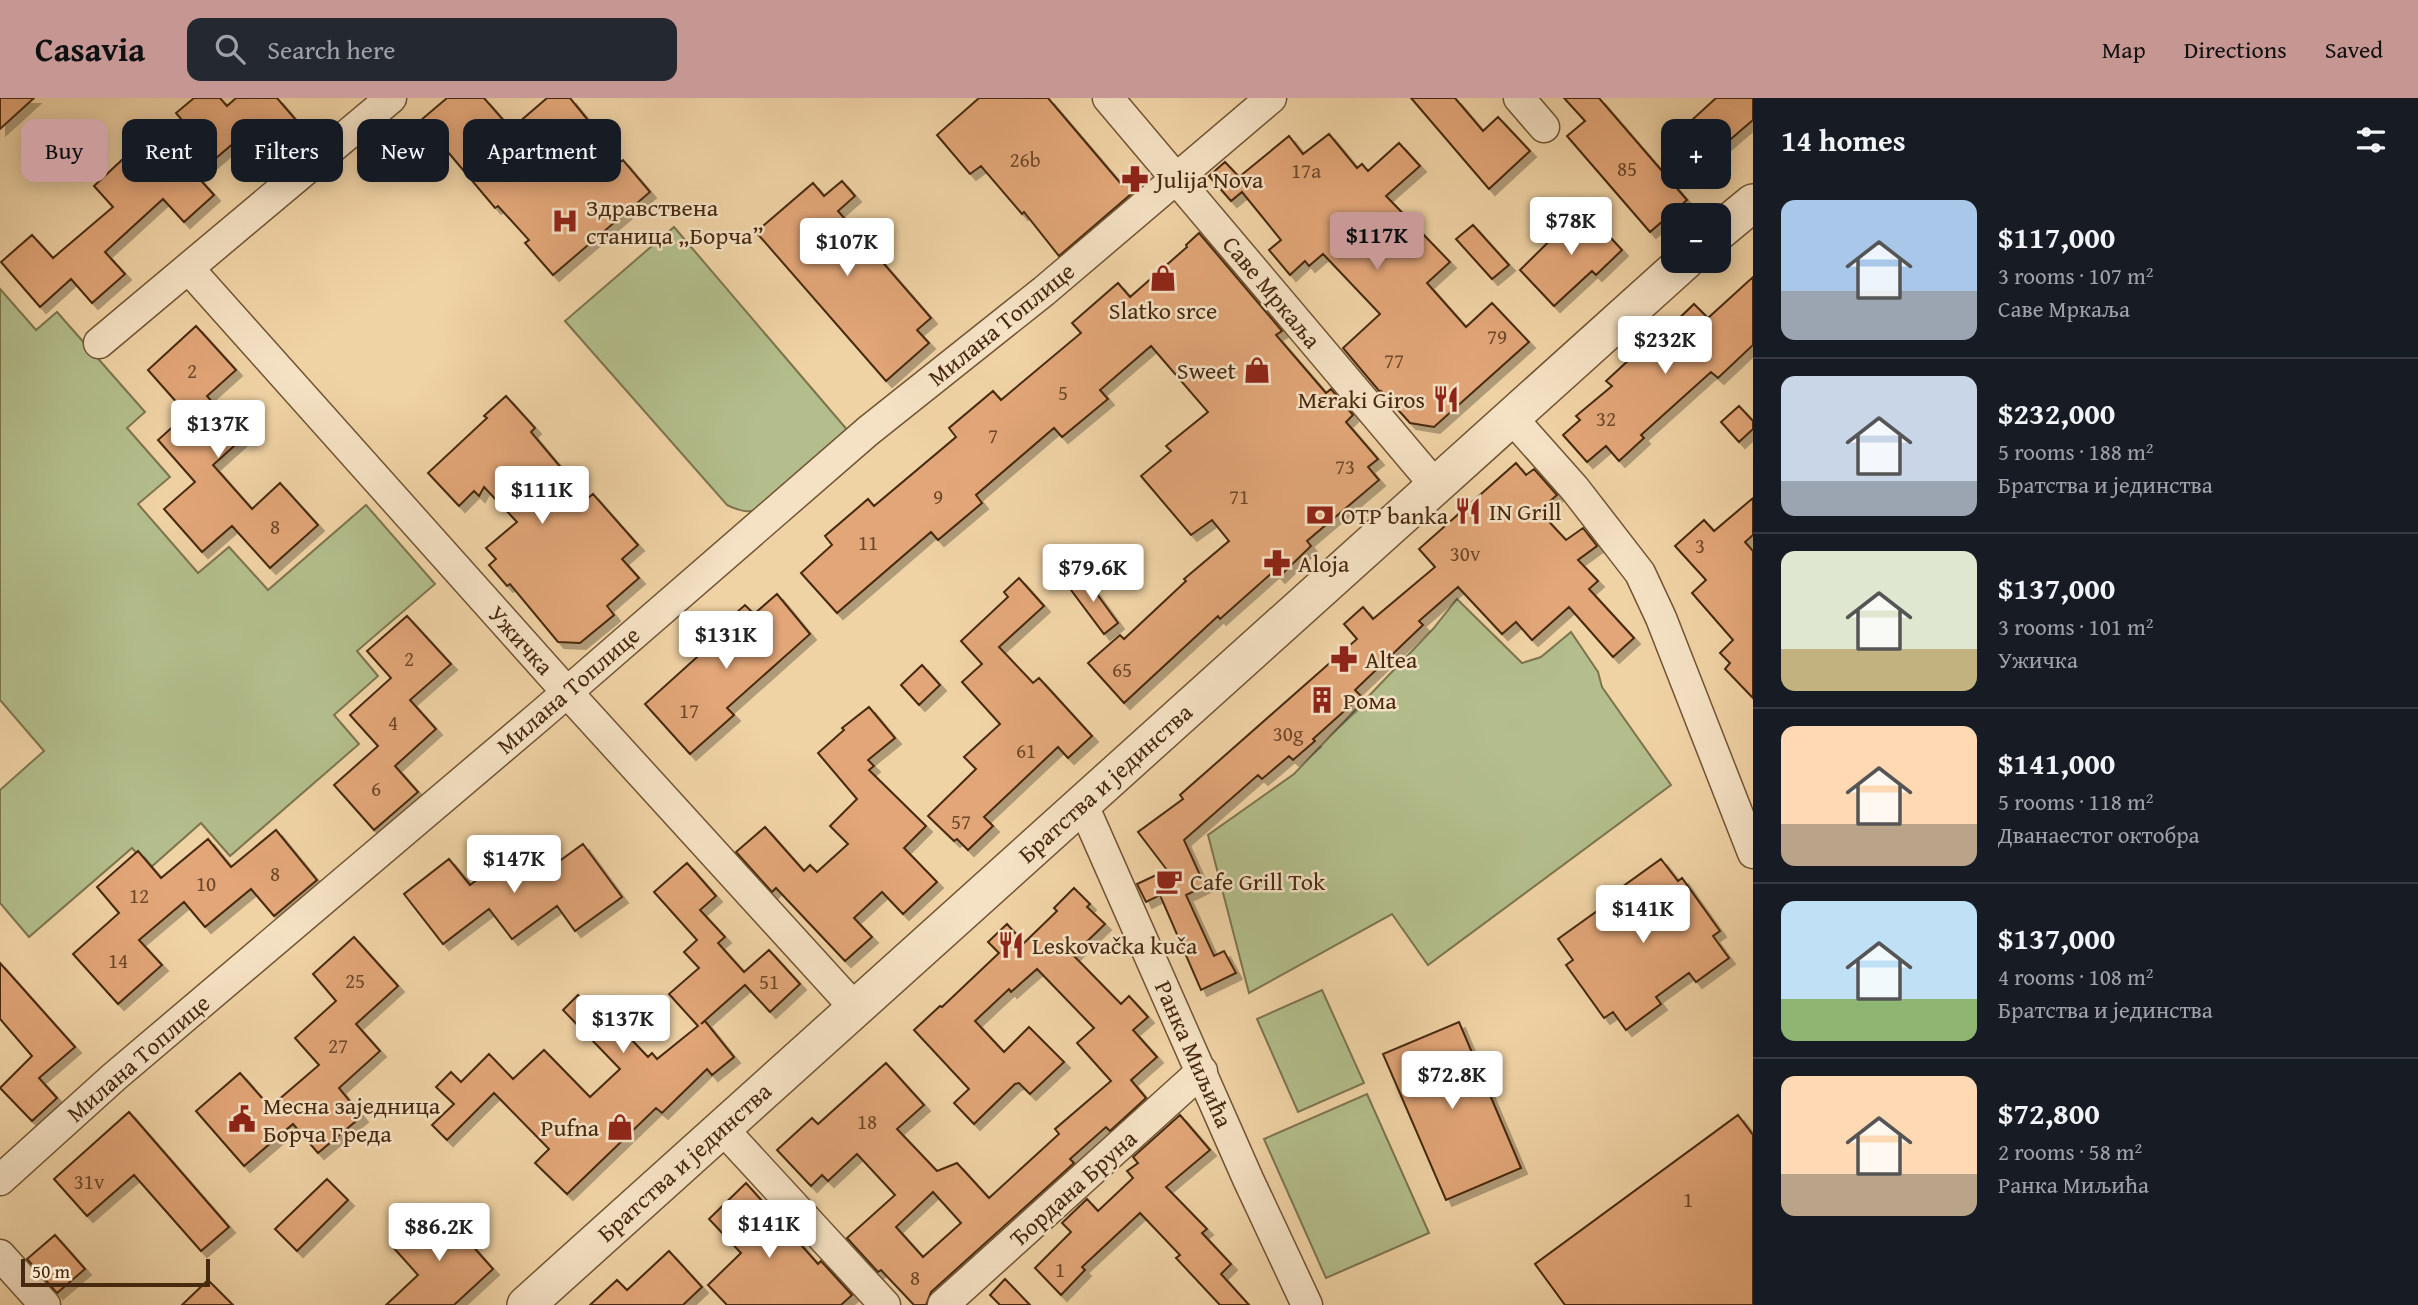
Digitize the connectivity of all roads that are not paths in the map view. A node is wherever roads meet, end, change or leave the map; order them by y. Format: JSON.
{"nodes":[{"id":1,"x":391,"y":98,"type":"edge"},
{"id":2,"x":1108,"y":98,"type":"edge"},
{"id":3,"x":1271,"y":98,"type":"edge"},
{"id":4,"x":1519,"y":98,"type":"edge"},
{"id":5,"x":1544,"y":127,"type":"dead end"},
{"id":6,"x":1176,"y":178,"type":"junction"},
{"id":7,"x":1753,"y":203,"type":"edge"},
{"id":8,"x":1731,"y":221,"type":"edge"},
{"id":9,"x":189,"y":269,"type":"junction"},
{"id":10,"x":1672,"y":273,"type":"edge"},
{"id":11,"x":99,"y":342,"type":"dead end"},
{"id":12,"x":1512,"y":418,"type":"junction"},
{"id":13,"x":1435,"y":485,"type":"junction"},
{"id":14,"x":566,"y":691,"type":"junction"},
{"id":15,"x":1082,"y":803,"type":"junction"},
{"id":16,"x":1753,"y":853,"type":"edge"},
{"id":17,"x":855,"y":1009,"type":"junction"},
{"id":18,"x":1202,"y":1071,"type":"junction"},
{"id":19,"x":721,"y":1127,"type":"junction"},
{"id":20,"x":5,"y":1164,"type":"edge"},
{"id":21,"x":0,"y":1255,"type":"edge"},
{"id":22,"x":1301,"y":1302,"type":"edge"},
{"id":23,"x":45,"y":1305,"type":"edge"},
{"id":24,"x":526,"y":1305,"type":"edge"},
{"id":25,"x":885,"y":1305,"type":"edge"},
{"id":26,"x":943,"y":1305,"type":"edge"}],
"edges":[{"from":1,"to":9,"type":"street"},
{"from":2,"to":6,"type":"street","name":"Саве Мркаља"},
{"from":3,"to":6,"type":"street","name":"Милана Топлице"},
{"from":4,"to":5,"type":"street"},
{"from":6,"to":13,"type":"street","name":"Саве Мркаља"},
{"from":6,"to":14,"type":"street","name":"Милана Топлице"},
{"from":7,"to":8,"type":"street"},
{"from":9,"to":11,"type":"street"},
{"from":9,"to":14,"type":"street","name":"Ужичка"},
{"from":10,"to":12,"type":"street","name":"Братства и јединства"},
{"from":12,"to":13,"type":"street","name":"Братства и јединства"},
{"from":12,"to":16,"type":"street"},
{"from":13,"to":15,"type":"street","name":"Братства и јединства"},
{"from":14,"to":17,"type":"street","name":"Ужичка"},
{"from":14,"to":20,"type":"street","name":"Милана Топлице"},
{"from":15,"to":17,"type":"street","name":"Братства и јединства"},
{"from":15,"to":18,"type":"street","name":"Ранка Миљића"},
{"from":17,"to":19,"type":"street","name":"Братства и јединства"},
{"from":18,"to":22,"type":"street","name":"Ранка Миљића"},
{"from":18,"to":26,"type":"street","name":"Ђордана Бруна"},
{"from":19,"to":24,"type":"street","name":"Братства и јединства"},
{"from":19,"to":25,"type":"street"},
{"from":21,"to":23,"type":"street"}]}
